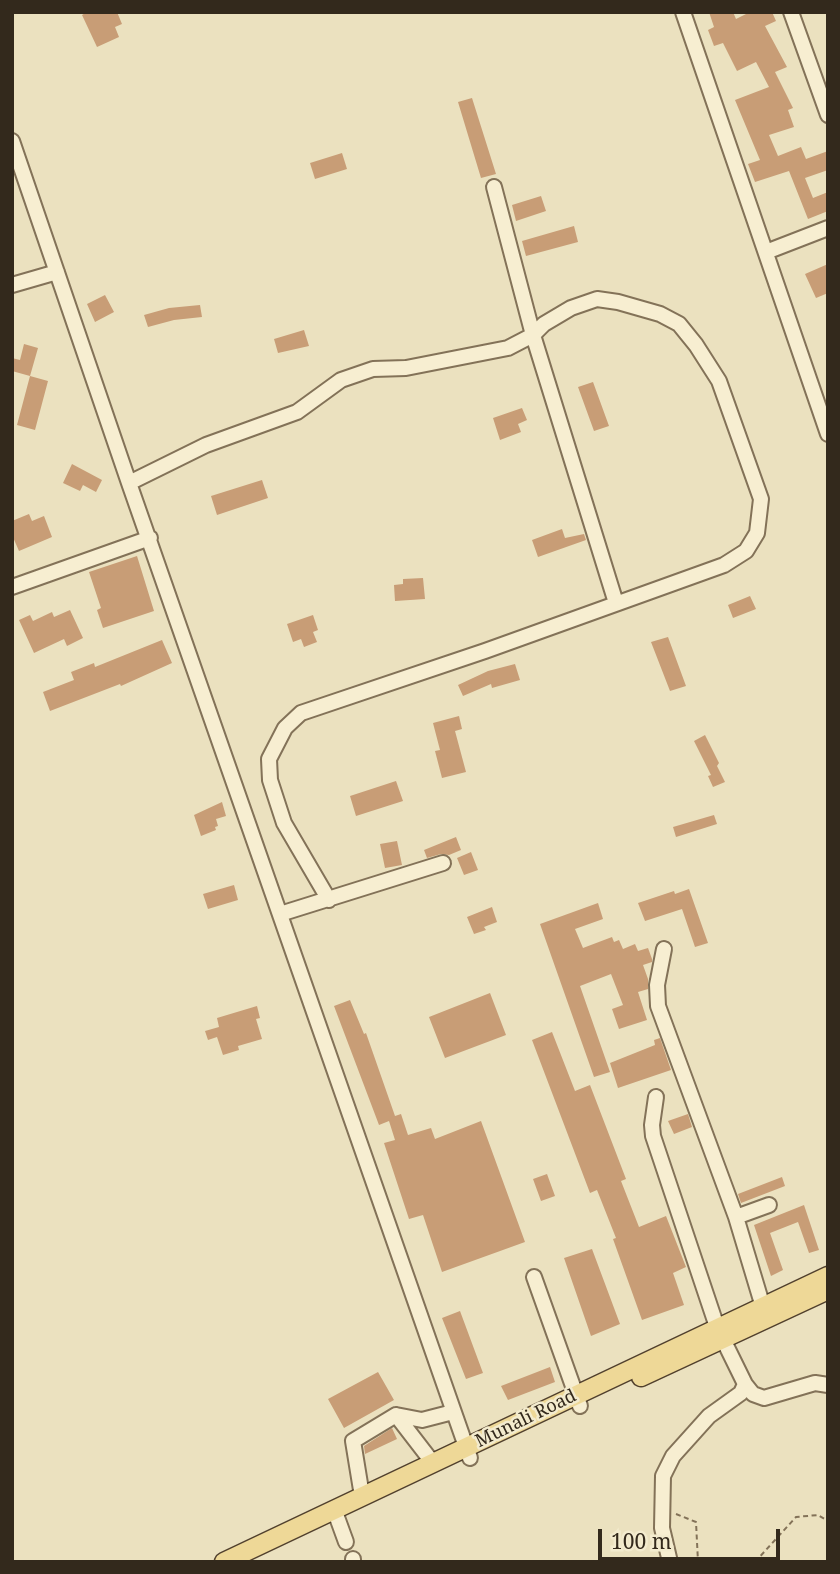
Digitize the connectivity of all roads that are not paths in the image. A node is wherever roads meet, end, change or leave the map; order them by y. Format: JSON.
{"nodes":[{"id":1,"x":683,"y":12,"type":"edge"},
{"id":2,"x":791,"y":12,"type":"edge"},
{"id":3,"x":828,"y":115,"type":"edge"},
{"id":4,"x":12,"y":141,"type":"edge"},
{"id":5,"x":494,"y":187,"type":"dead end"},
{"id":6,"x":828,"y":228,"type":"edge"},
{"id":7,"x":766,"y":252,"type":"junction"},
{"id":8,"x":57,"y":272,"type":"junction"},
{"id":9,"x":12,"y":285,"type":"edge"},
{"id":10,"x":533,"y":335,"type":"junction"},
{"id":11,"x":828,"y":434,"type":"edge"},
{"id":12,"x":129,"y":483,"type":"junction"},
{"id":13,"x":150,"y":538,"type":"junction"},
{"id":14,"x":12,"y":587,"type":"edge"},
{"id":15,"x":616,"y":603,"type":"junction"},
{"id":16,"x":443,"y":863,"type":"dead end"},
{"id":17,"x":329,"y":900,"type":"junction"},
{"id":18,"x":280,"y":914,"type":"junction"},
{"id":19,"x":664,"y":949,"type":"dead end"},
{"id":20,"x":656,"y":1097,"type":"dead end"},
{"id":21,"x":769,"y":1205,"type":"dead end"},
{"id":22,"x":736,"y":1217,"type":"junction"},
{"id":23,"x":828,"y":1276,"type":"edge"},
{"id":24,"x":534,"y":1277,"type":"dead end"},
{"id":25,"x":828,"y":1290,"type":"edge"},
{"id":26,"x":764,"y":1312,"type":"junction"},
{"id":27,"x":720,"y":1333,"type":"junction"},
{"id":28,"x":745,"y":1384,"type":"junction"},
{"id":29,"x":828,"y":1385,"type":"edge"},
{"id":30,"x":578,"y":1401,"type":"junction"},
{"id":31,"x":453,"y":1412,"type":"junction"},
{"id":32,"x":396,"y":1415,"type":"junction"},
{"id":33,"x":468,"y":1453,"type":"junction"},
{"id":34,"x":433,"y":1463,"type":"junction"},
{"id":35,"x":362,"y":1496,"type":"junction"},
{"id":36,"x":336,"y":1514,"type":"junction"},
{"id":37,"x":346,"y":1542,"type":"dead end"},
{"id":38,"x":225,"y":1562,"type":"edge"},
{"id":39,"x":252,"y":1562,"type":"edge"},
{"id":40,"x":670,"y":1562,"type":"edge"}],
"edges":[{"from":1,"to":7,"type":"street"},
{"from":2,"to":3,"type":"street"},
{"from":4,"to":8,"type":"street"},
{"from":5,"to":10,"type":"street"},
{"from":6,"to":7,"type":"street"},
{"from":7,"to":11,"type":"street"},
{"from":8,"to":9,"type":"street"},
{"from":8,"to":12,"type":"street"},
{"from":10,"to":12,"type":"street"},
{"from":10,"to":15,"type":"street"},
{"from":10,"to":15,"type":"street"},
{"from":12,"to":13,"type":"street"},
{"from":13,"to":14,"type":"street"},
{"from":13,"to":18,"type":"street"},
{"from":15,"to":17,"type":"street"},
{"from":16,"to":17,"type":"street"},
{"from":17,"to":18,"type":"street"},
{"from":18,"to":31,"type":"street"},
{"from":19,"to":22,"type":"street"},
{"from":20,"to":27,"type":"street"},
{"from":21,"to":22,"type":"street"},
{"from":22,"to":26,"type":"street"},
{"from":23,"to":26,"type":"main road","name":"Munali Road"},
{"from":24,"to":30,"type":"street"},
{"from":25,"to":26,"type":"main road","name":"Munali Road"},
{"from":26,"to":27,"type":"main road","name":"Munali Road"},
{"from":27,"to":28,"type":"street"},
{"from":27,"to":30,"type":"main road","name":"Munali Road"},
{"from":28,"to":29,"type":"street"},
{"from":28,"to":40,"type":"street"},
{"from":30,"to":33,"type":"main road","name":"Munali Road"},
{"from":31,"to":32,"type":"street"},
{"from":31,"to":33,"type":"street"},
{"from":32,"to":34,"type":"street"},
{"from":32,"to":35,"type":"street"},
{"from":33,"to":34,"type":"main road","name":"Munali Road"},
{"from":33,"to":36,"type":"main road","name":"Munali Road"},
{"from":34,"to":35,"type":"main road","name":"Munali Road"},
{"from":35,"to":36,"type":"main road","name":"Munali Road"},
{"from":36,"to":37,"type":"street"},
{"from":36,"to":38,"type":"main road","name":"Munali Road"},
{"from":36,"to":39,"type":"main road","name":"Munali Road"}]}
